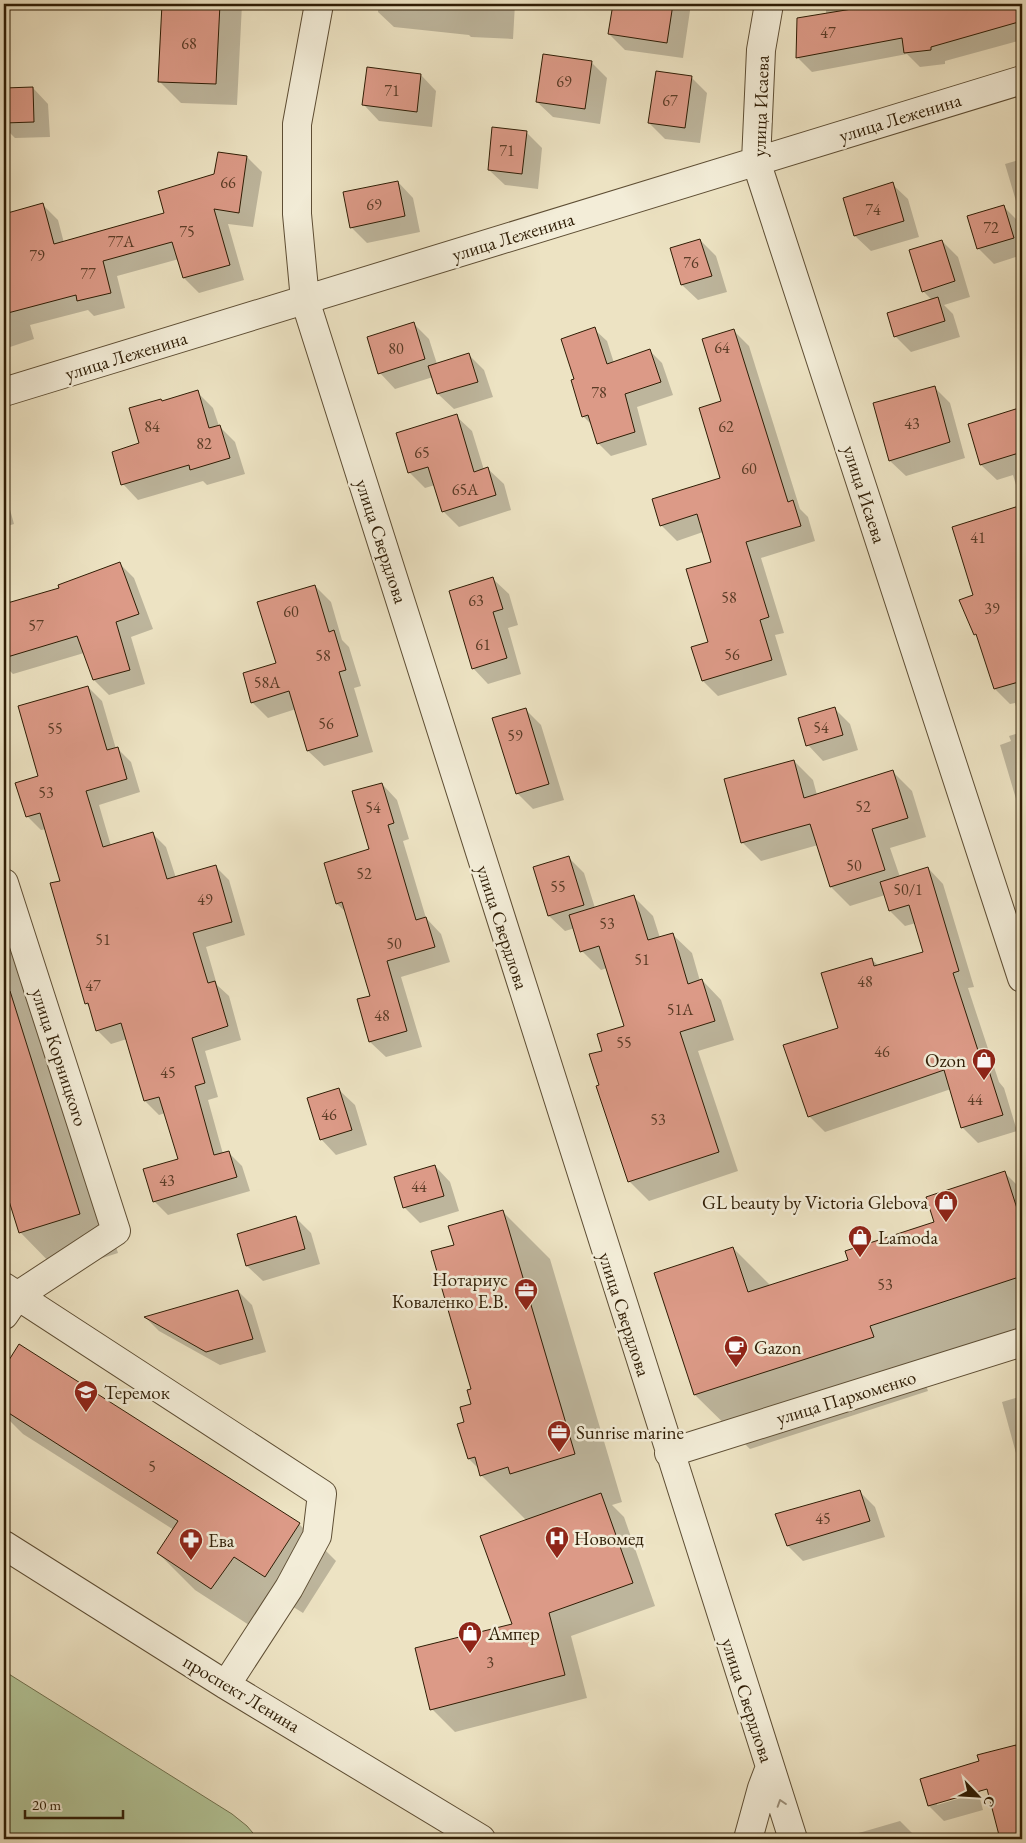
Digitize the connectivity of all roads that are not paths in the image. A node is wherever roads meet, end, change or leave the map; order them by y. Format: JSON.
{"nodes":[{"id":1,"x":319,"y":4,"type":"edge"},
{"id":2,"x":769,"y":4,"type":"edge"},
{"id":3,"x":1022,"y":80,"type":"edge"},
{"id":4,"x":756,"y":161,"type":"junction"},
{"id":5,"x":305,"y":300,"type":"junction"},
{"id":6,"x":4,"y":392,"type":"edge"},
{"id":7,"x":4,"y":883,"type":"edge"},
{"id":8,"x":1022,"y":978,"type":"edge"},
{"id":9,"x":8,"y":1299,"type":"edge"},
{"id":10,"x":1022,"y":1342,"type":"edge"},
{"id":11,"x":669,"y":1452,"type":"junction"},
{"id":12,"x":4,"y":1544,"type":"edge"},
{"id":13,"x":226,"y":1685,"type":"junction"},
{"id":14,"x":770,"y":1767,"type":"junction"},
{"id":15,"x":481,"y":1839,"type":"edge"},
{"id":16,"x":748,"y":1839,"type":"edge"},
{"id":17,"x":793,"y":1839,"type":"edge"}],
"edges":[{"from":1,"to":5,"type":"street","name":"улица Свердлова"},
{"from":2,"to":4,"type":"street","name":"улица Исаева"},
{"from":3,"to":4,"type":"street","name":"улица Леженина"},
{"from":4,"to":5,"type":"street","name":"улица Леженина"},
{"from":4,"to":8,"type":"street","name":"улица Исаева"},
{"from":5,"to":6,"type":"street","name":"улица Леженина"},
{"from":5,"to":11,"type":"street","name":"улица Свердлова"},
{"from":7,"to":9,"type":"street","name":"улица Корницкого"},
{"from":9,"to":13,"type":"street"},
{"from":10,"to":11,"type":"street","name":"улица Пархоменко"},
{"from":11,"to":14,"type":"street","name":"улица Свердлова"},
{"from":12,"to":13,"type":"street","name":"проспект Ленина"},
{"from":13,"to":15,"type":"street","name":"проспект Ленина"},
{"from":14,"to":16,"type":"street"},
{"from":17,"to":14,"type":"street","name":"улица Свердлова","one_way":true}]}
